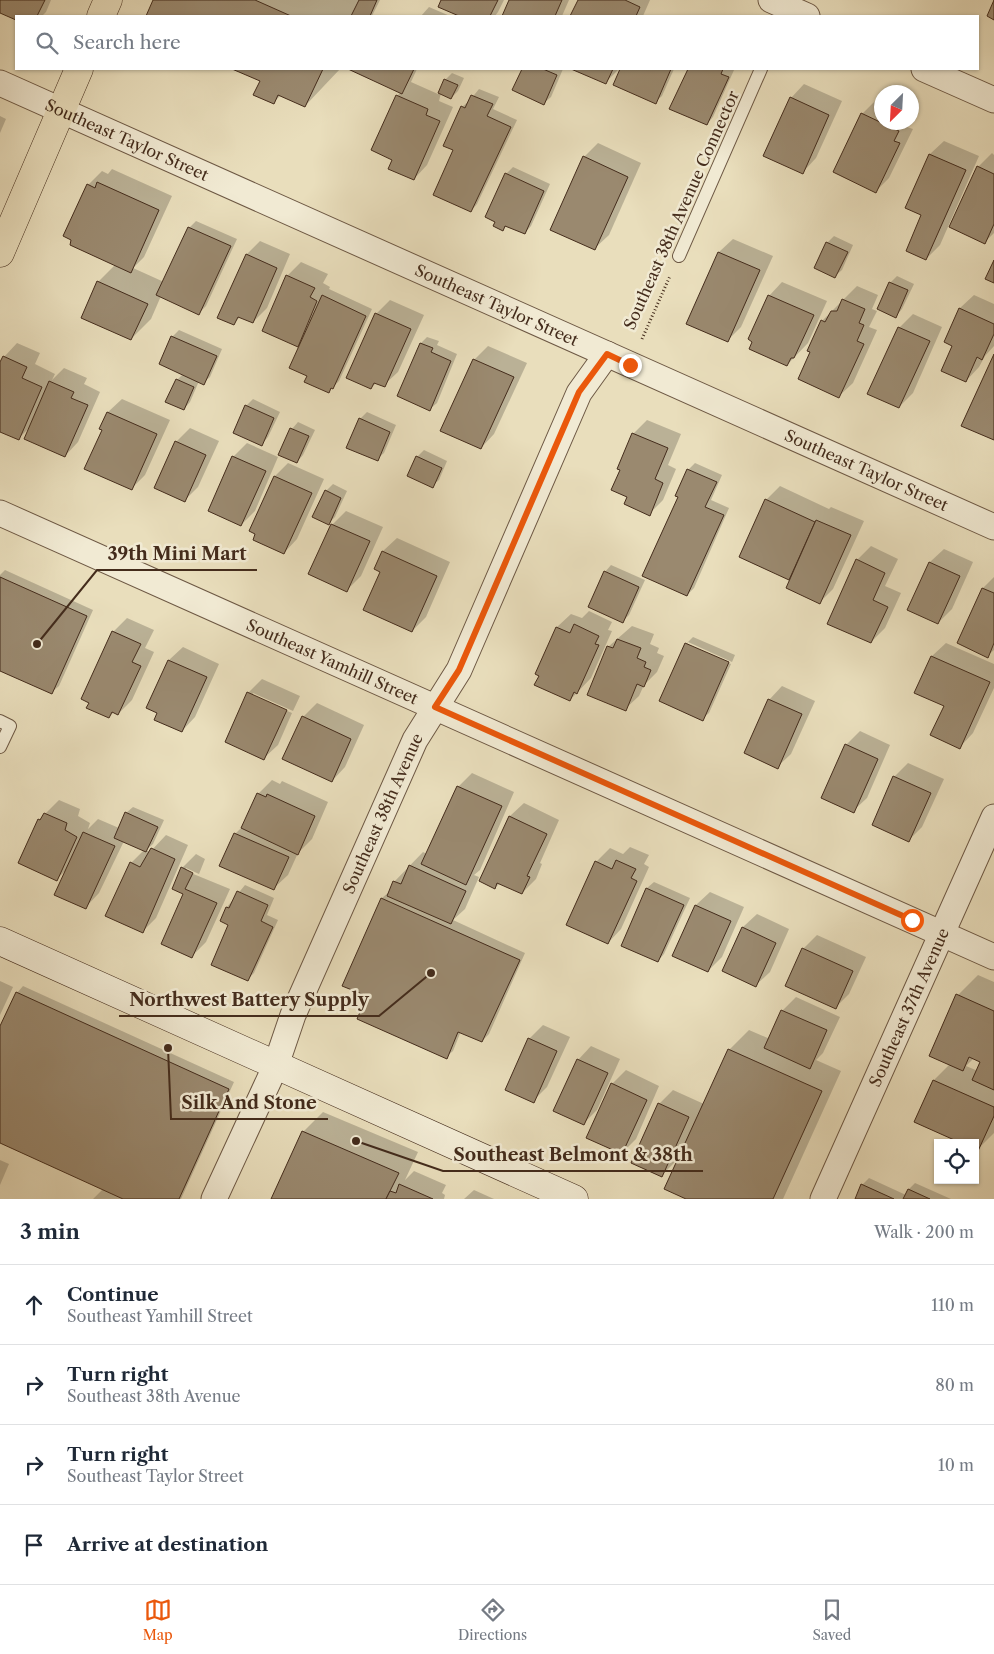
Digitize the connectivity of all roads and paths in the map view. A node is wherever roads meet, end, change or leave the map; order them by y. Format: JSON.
{"nodes":[{"id":1,"x":108,"y":0,"type":"edge"},
{"id":2,"x":101,"y":15,"type":"edge"},
{"id":3,"x":79,"y":70,"type":"edge"},
{"id":4,"x":761,"y":70,"type":"edge"},
{"id":5,"x":926,"y":70,"type":"edge"},
{"id":6,"x":0,"y":83,"type":"edge"},
{"id":7,"x":994,"y":100,"type":"edge"},
{"id":8,"x":61,"y":110,"type":"junction"},
{"id":9,"x":0,"y":253,"type":"edge"},
{"id":10,"x":679,"y":256,"type":"joint"},
{"id":11,"x":607,"y":354,"type":"junction"},
{"id":12,"x":630,"y":365,"type":"junction"},
{"id":13,"x":0,"y":512,"type":"edge"},
{"id":14,"x":994,"y":528,"type":"edge"},
{"id":15,"x":435,"y":707,"type":"junction"},
{"id":16,"x":0,"y":721,"type":"edge"},
{"id":17,"x":0,"y":746,"type":"edge"},
{"id":18,"x":994,"y":816,"type":"edge"},
{"id":19,"x":942,"y":934,"type":"junction"},
{"id":20,"x":0,"y":941,"type":"edge"},
{"id":21,"x":994,"y":957,"type":"edge"},
{"id":22,"x":276,"y":1065,"type":"junction"},
{"id":23,"x":214,"y":1199,"type":"edge"},
{"id":24,"x":574,"y":1199,"type":"edge"},
{"id":25,"x":823,"y":1199,"type":"edge"}],
"edges":[{"from":1,"to":2,"type":"main road"},
{"from":3,"to":8,"type":"main road"},
{"from":4,"to":10,"type":"lane","name":"Southeast 38th Avenue Connector"},
{"from":5,"to":7,"type":"street"},
{"from":6,"to":8,"type":"street","name":"Southeast Taylor Street"},
{"from":8,"to":9,"type":"main road"},
{"from":8,"to":11,"type":"street","name":"Southeast Taylor Street"},
{"from":10,"to":12,"type":"path","name":"Southeast 38th Avenue Connector"},
{"from":11,"to":12,"type":"street","name":"Southeast Taylor Street"},
{"from":11,"to":15,"type":"street","name":"Southeast 38th Avenue"},
{"from":12,"to":14,"type":"street","name":"Southeast Taylor Street"},
{"from":13,"to":15,"type":"street","name":"Southeast Yamhill Street"},
{"from":15,"to":19,"type":"street","name":"Southeast Yamhill Street"},
{"from":15,"to":22,"type":"street","name":"Southeast 38th Avenue"},
{"from":16,"to":17,"type":"lane"},
{"from":18,"to":19,"type":"street","name":"Southeast 37th Avenue"},
{"from":19,"to":21,"type":"street","name":"Southeast Yamhill Street"},
{"from":19,"to":25,"type":"street","name":"Southeast 37th Avenue"},
{"from":20,"to":22,"type":"main road"},
{"from":22,"to":23,"type":"street","name":"Southeast 38th Avenue"},
{"from":22,"to":24,"type":"main road"}]}
